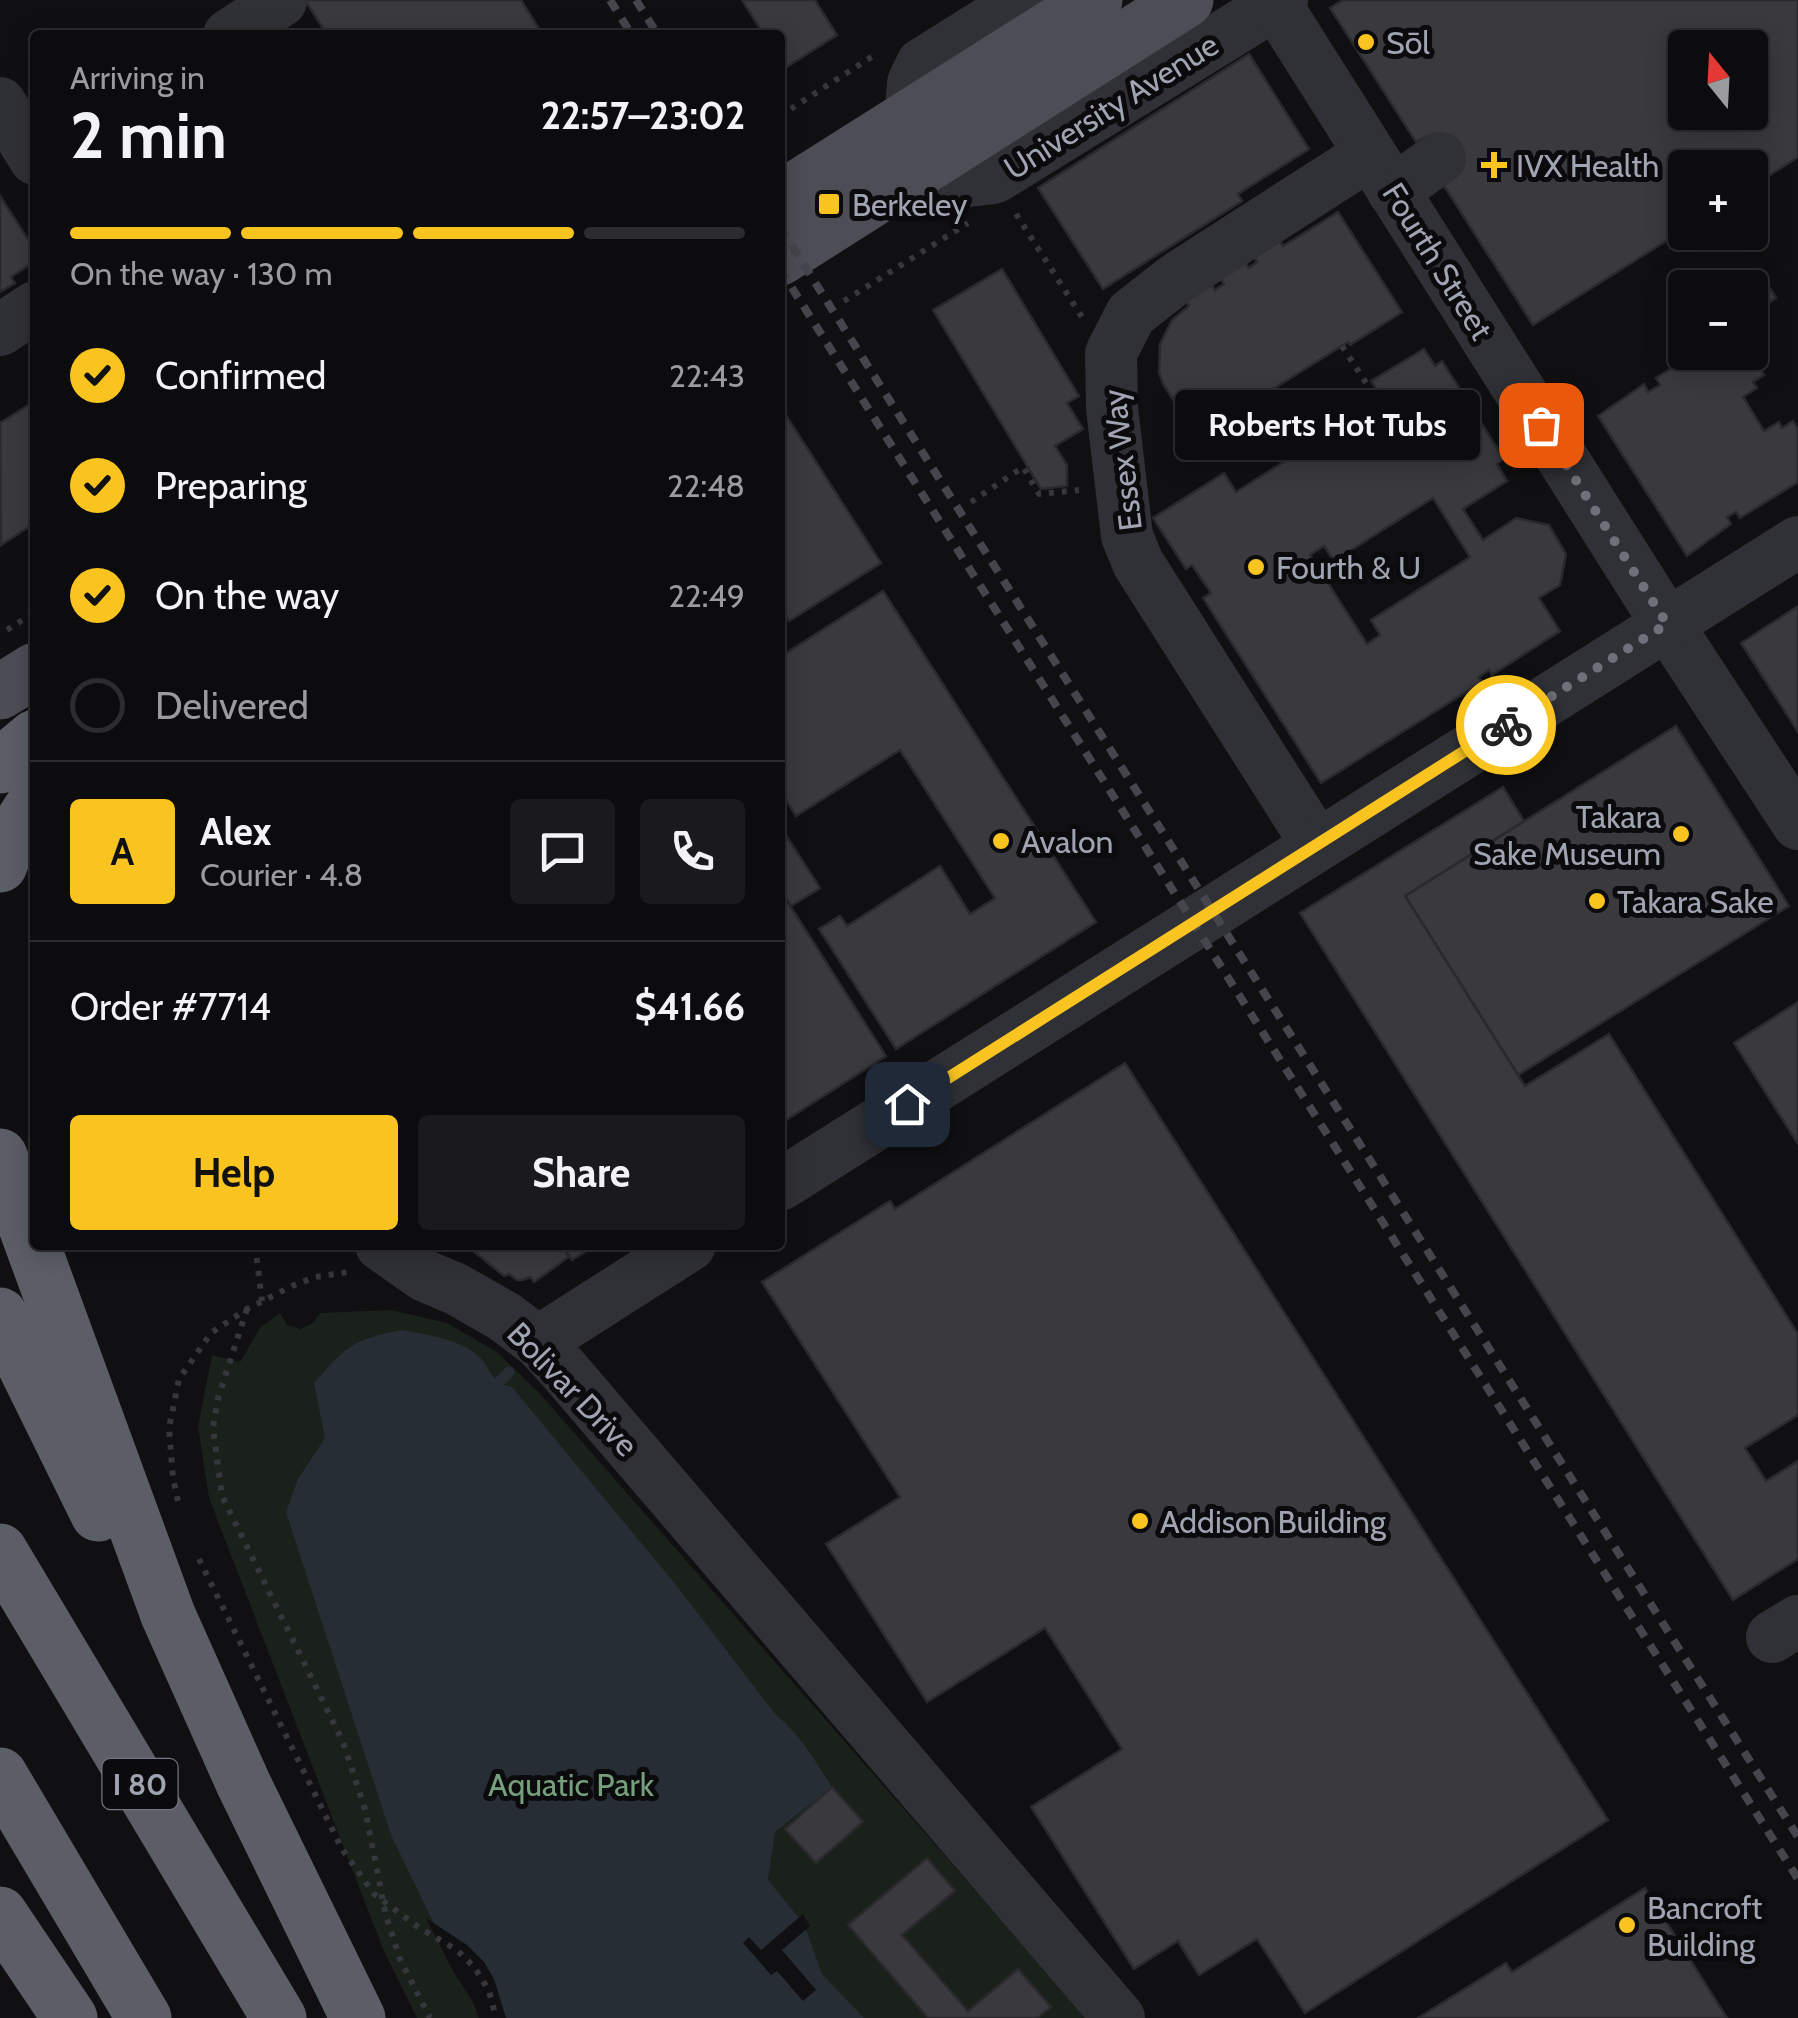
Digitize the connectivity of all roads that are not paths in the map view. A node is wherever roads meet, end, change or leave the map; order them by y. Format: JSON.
{"nodes":[{"id":1,"x":1024,"y":0,"type":"edge"},
{"id":2,"x":1095,"y":0,"type":"edge"},
{"id":3,"x":1186,"y":0,"type":"edge"},
{"id":4,"x":1277,"y":1,"type":"edge"},
{"id":5,"x":287,"y":12,"type":"edge"},
{"id":6,"x":242,"y":30,"type":"edge"},
{"id":7,"x":0,"y":104,"type":"edge"},
{"id":8,"x":30,"y":151,"type":"edge"},
{"id":9,"x":1440,"y":158,"type":"dead end"},
{"id":10,"x":1381,"y":172,"type":"junction"},
{"id":11,"x":785,"y":196,"type":"edge"},
{"id":12,"x":785,"y":255,"type":"edge"},
{"id":13,"x":30,"y":310,"type":"edge"},
{"id":14,"x":0,"y":330,"type":"edge"},
{"id":15,"x":1798,"y":542,"type":"edge"},
{"id":16,"x":1667,"y":624,"type":"junction"},
{"id":17,"x":30,"y":673,"type":"edge"},
{"id":18,"x":0,"y":692,"type":"edge"},
{"id":19,"x":30,"y":727,"type":"edge"},
{"id":20,"x":30,"y":741,"type":"edge"},
{"id":21,"x":0,"y":742,"type":"edge"},
{"id":22,"x":0,"y":766,"type":"edge"},
{"id":23,"x":30,"y":810,"type":"edge"},
{"id":24,"x":1798,"y":824,"type":"edge"},
{"id":25,"x":1318,"y":845,"type":"junction"},
{"id":26,"x":0,"y":865,"type":"edge"},
{"id":27,"x":4,"y":1164,"type":"edge"},
{"id":28,"x":785,"y":1181,"type":"edge"},
{"id":29,"x":30,"y":1236,"type":"edge"},
{"id":30,"x":35,"y":1250,"type":"edge"},
{"id":31,"x":682,"y":1250,"type":"edge"},
{"id":32,"x":367,"y":1258,"type":"edge"},
{"id":33,"x":0,"y":1315,"type":"edge"},
{"id":34,"x":538,"y":1342,"type":"junction"},
{"id":35,"x":0,"y":1551,"type":"edge"},
{"id":36,"x":0,"y":1775,"type":"edge"},
{"id":37,"x":244,"y":1785,"type":"junction"},
{"id":38,"x":0,"y":1914,"type":"edge"},
{"id":39,"x":70,"y":2018,"type":"edge"},
{"id":40,"x":144,"y":2018,"type":"edge"},
{"id":41,"x":279,"y":2018,"type":"edge"},
{"id":42,"x":358,"y":2018,"type":"edge"},
{"id":43,"x":1120,"y":2018,"type":"edge"}],
"edges":[{"from":1,"to":4,"type":"street","name":"University Avenue"},
{"from":2,"to":11,"type":"main road"},
{"from":3,"to":12,"type":"main road","name":"University Avenue"},
{"from":4,"to":10,"type":"street","name":"Fourth Street"},
{"from":5,"to":6,"type":"street"},
{"from":7,"to":8,"type":"street"},
{"from":9,"to":10,"type":"street","name":"Essex Way"},
{"from":10,"to":16,"type":"street","name":"Fourth Street"},
{"from":10,"to":25,"type":"street","name":"Essex Way"},
{"from":13,"to":14,"type":"street"},
{"from":15,"to":16,"type":"street"},
{"from":16,"to":24,"type":"street","name":"Fourth Street"},
{"from":16,"to":25,"type":"street"},
{"from":17,"to":18,"type":"main road"},
{"from":19,"to":21,"type":"main road"},
{"from":20,"to":22,"type":"highway"},
{"from":23,"to":26,"type":"highway"},
{"from":25,"to":28,"type":"street"},
{"from":27,"to":29,"type":"highway"},
{"from":30,"to":37,"type":"highway"},
{"from":31,"to":34,"type":"street"},
{"from":32,"to":34,"type":"street","name":"Bolivar Drive"},
{"from":33,"to":37,"type":"highway"},
{"from":34,"to":43,"type":"street","name":"Bolivar Drive"},
{"from":35,"to":41,"type":"highway","number":"I 80"},
{"from":36,"to":40,"type":"highway"},
{"from":37,"to":42,"type":"highway"},
{"from":38,"to":39,"type":"highway"}]}
